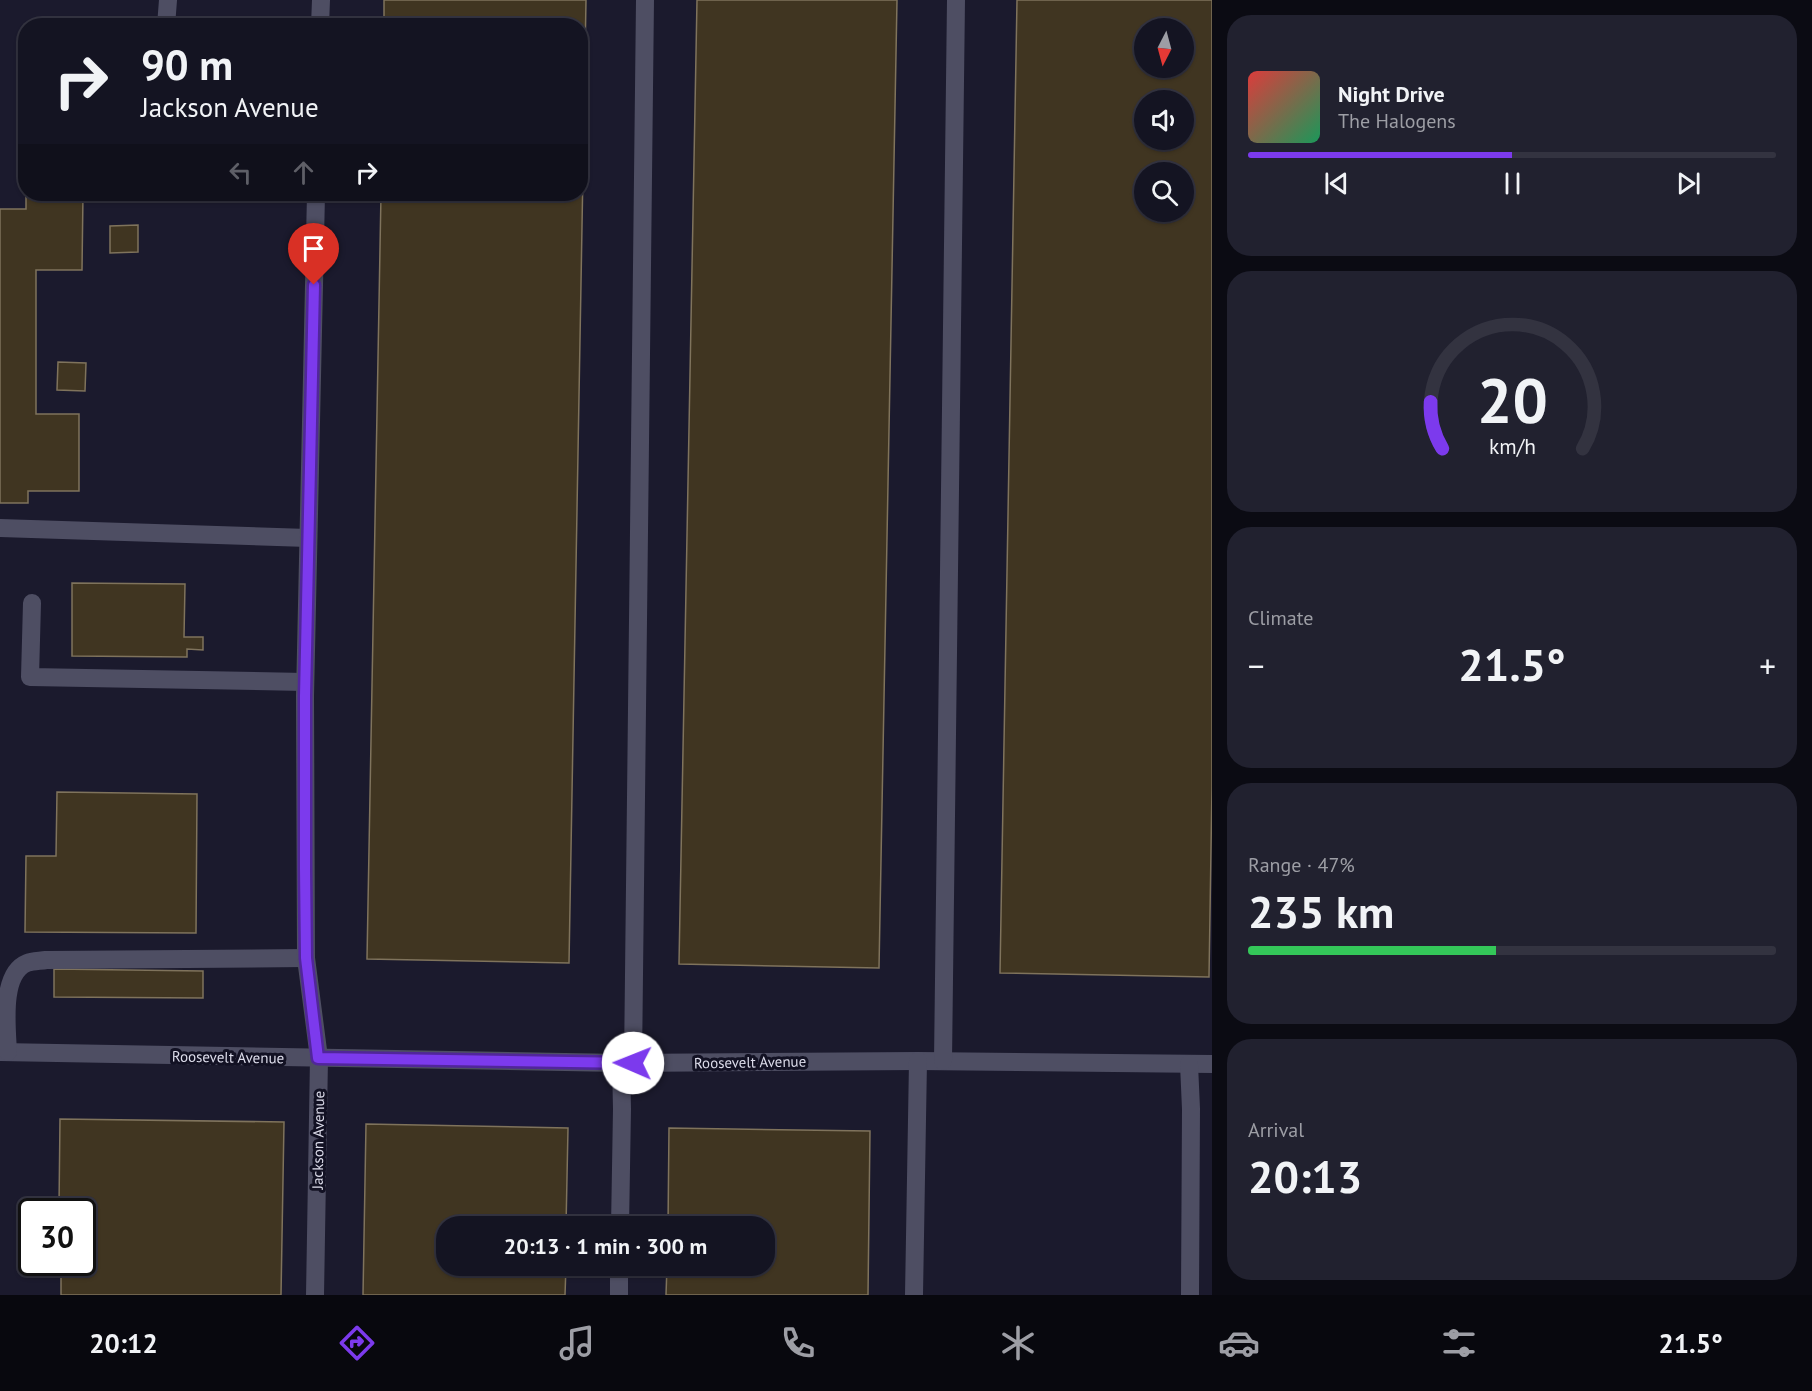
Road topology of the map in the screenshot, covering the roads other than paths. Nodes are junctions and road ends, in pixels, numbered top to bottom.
1 (168, 0) edge
2 (321, 0) edge
3 (645, 0) edge
4 (956, 0) edge
5 (167, 18) edge
6 (320, 18) edge
7 (316, 201) edge
8 (0, 528) edge
9 (308, 538) junction
10 (32, 603) dead end
11 (305, 682) junction
12 (306, 958) junction
13 (4, 1052) edge
14 (318, 1058) junction
15 (918, 1060) junction
16 (943, 1061) junction
17 (627, 1063) junction
18 (1189, 1064) junction
19 (1212, 1064) edge
20 (620, 1216) edge
21 (619, 1276) edge
22 (315, 1295) edge
23 (619, 1295) edge
24 (914, 1295) edge
25 (1190, 1295) edge

1 - 5 street
2 - 6 street
3 - 17 street
4 - 16 street
7 - 9 street, Jackson Avenue
8 - 9 street
9 - 11 street, Jackson Avenue
10 - 11 street
11 - 12 street, Jackson Avenue
12 - 13 street
12 - 14 street, Jackson Avenue
13 - 14 street, Roosevelt Avenue
14 - 17 street, Roosevelt Avenue
14 - 22 street, Jackson Avenue
15 - 16 street, Roosevelt Avenue
15 - 17 street, Roosevelt Avenue
15 - 24 street
16 - 18 street, Roosevelt Avenue
17 - 20 street
18 - 19 street, Roosevelt Avenue
18 - 25 street
21 - 23 street

